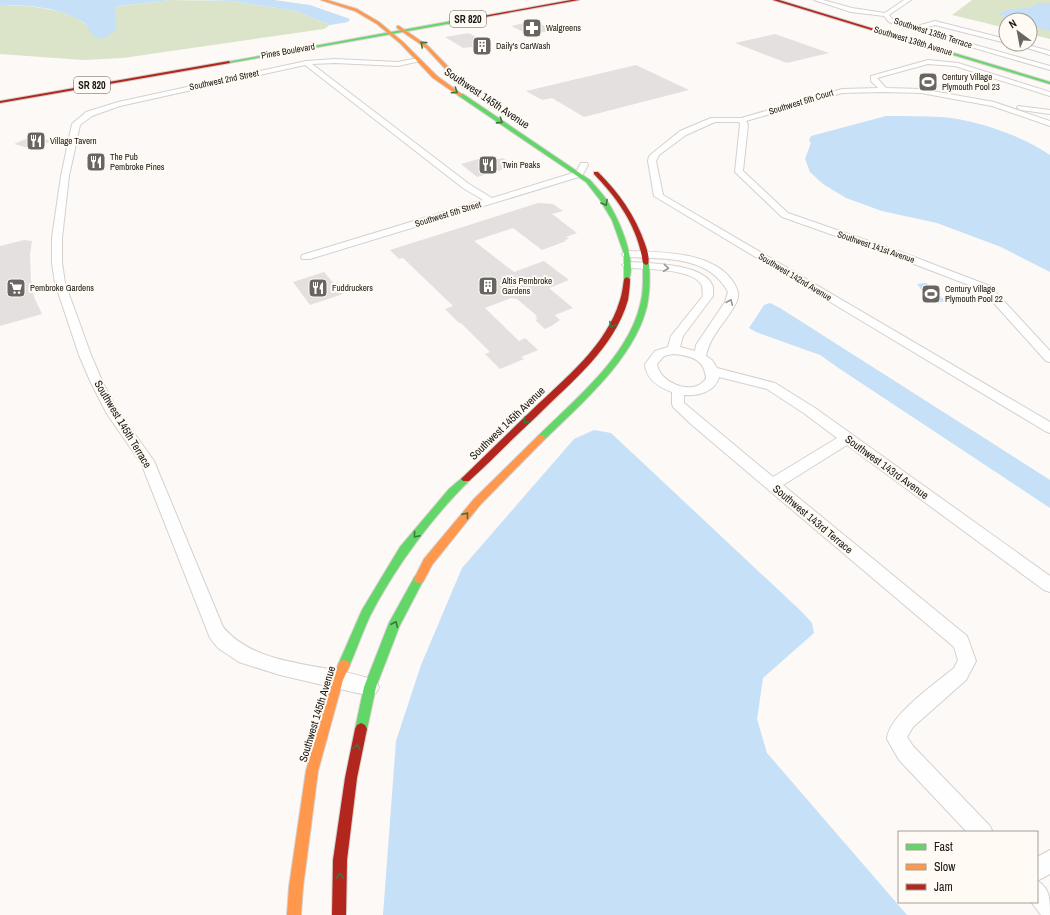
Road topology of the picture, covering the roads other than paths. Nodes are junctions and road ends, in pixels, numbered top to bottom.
1 (322, 0) edge
2 (341, 0) edge
3 (577, 0) edge
4 (775, 0) edge
5 (792, 0) edge
6 (817, 0) edge
7 (908, 0) edge
8 (547, 1) edge
9 (886, 15) junction
10 (913, 28) junction
11 (390, 29) junction
12 (404, 31) junction
13 (998, 39) edge
14 (1038, 49) edge
15 (1050, 52) edge
16 (438, 60) junction
17 (306, 63) junction
18 (370, 64) junction
19 (423, 65) junction
20 (1050, 68) edge
21 (1050, 77) edge
22 (1050, 83) edge
23 (884, 90) junction
24 (0, 94) edge
25 (1050, 94) edge
26 (0, 102) edge
27 (994, 104) junction
28 (1050, 112) edge
29 (81, 119) joint
30 (741, 120) junction
31 (517, 122) dead end
32 (1050, 124) edge
33 (575, 159) dead end
34 (584, 165) junction
35 (579, 174) junction
36 (491, 201) junction
37 (645, 254) junction
38 (306, 257) dead end
39 (627, 260) junction
40 (646, 266) junction
41 (673, 350) junction
42 (700, 357) junction
43 (1050, 358) edge
44 (712, 371) junction
45 (678, 389) junction
46 (1050, 428) edge
47 (847, 438) junction
48 (772, 485) junction
49 (1050, 585) edge
50 (337, 680) junction
51 (370, 687) junction
52 (981, 831) edge
53 (1050, 861) edge
54 (1038, 869) edge
55 (1038, 893) edge
56 (1050, 908) edge
57 (294, 915) edge
58 (339, 915) edge

1 - 11 main road
2 - 11 main road
3 - 8 main road, Pines Boulevard / SR 820
4 - 22 main road, Southwest 136th Avenue
5 - 21 main road, Southwest 136th Avenue
6 - 9 street, Southwest 135th Terrace
7 - 9 street
8 - 11 main road, Pines Boulevard / SR 820
8 - 12 main road, Pines Boulevard / SR 820
9 - 10 street, Southwest 135th Terrace
10 - 13 street
10 - 20 street, Southwest 135th Terrace
11 - 12 main road, Pines Boulevard / SR 820
11 - 19 main road, Southwest 145th Avenue
11 - 24 main road, Pines Boulevard / SR 820
11 - 26 main road, Pines Boulevard / SR 820
16 -> 12 main road, Southwest 145th Avenue
14 - 15 street
16 - 19 main road
16 - 31 main road, Southwest 145th Avenue
17 - 18 street, Southwest 2nd Street
17 - 29 street, Southwest 2nd Street
17 - 36 street
18 - 19 street, Southwest 2nd Street
18 - 19 street, Southwest 2nd Street
19 -> 35 main road, Southwest 145th Avenue
23 - 25 street
23 - 27 street, Southwest 5th Court
23 - 30 street, Southwest 5th Court
27 - 28 street
27 - 32 street
29 - 50 street, Southwest 145th Terrace
30 - 43 street, Southwest 141st Avenue
30 - 46 street, Southwest 142nd Avenue
33 - 34 main road
34 - 35 street
34 - 37 main road
35 - 36 street, Southwest 5th Street
35 -> 39 main road, Southwest 145th Avenue
36 - 38 street, Southwest 5th Street
37 - 39 street
37 - 40 main road
42 -> 37 street
39 - 40 street
39 -> 50 main road, Southwest 145th Avenue
40 -> 41 street
51 -> 40 main road
41 - 42 street
41 - 45 street
42 - 44 street
44 - 45 street
44 - 47 street, Southwest 143rd Avenue
45 - 48 street, Southwest 143rd Terrace
47 - 48 street
47 - 49 street, Southwest 143rd Avenue
48 - 52 street, Southwest 143rd Terrace
50 - 51 street, Southwest 145th Terrace
50 - 57 main road, Southwest 145th Avenue
58 -> 51 main road
53 - 54 street
55 - 56 street

